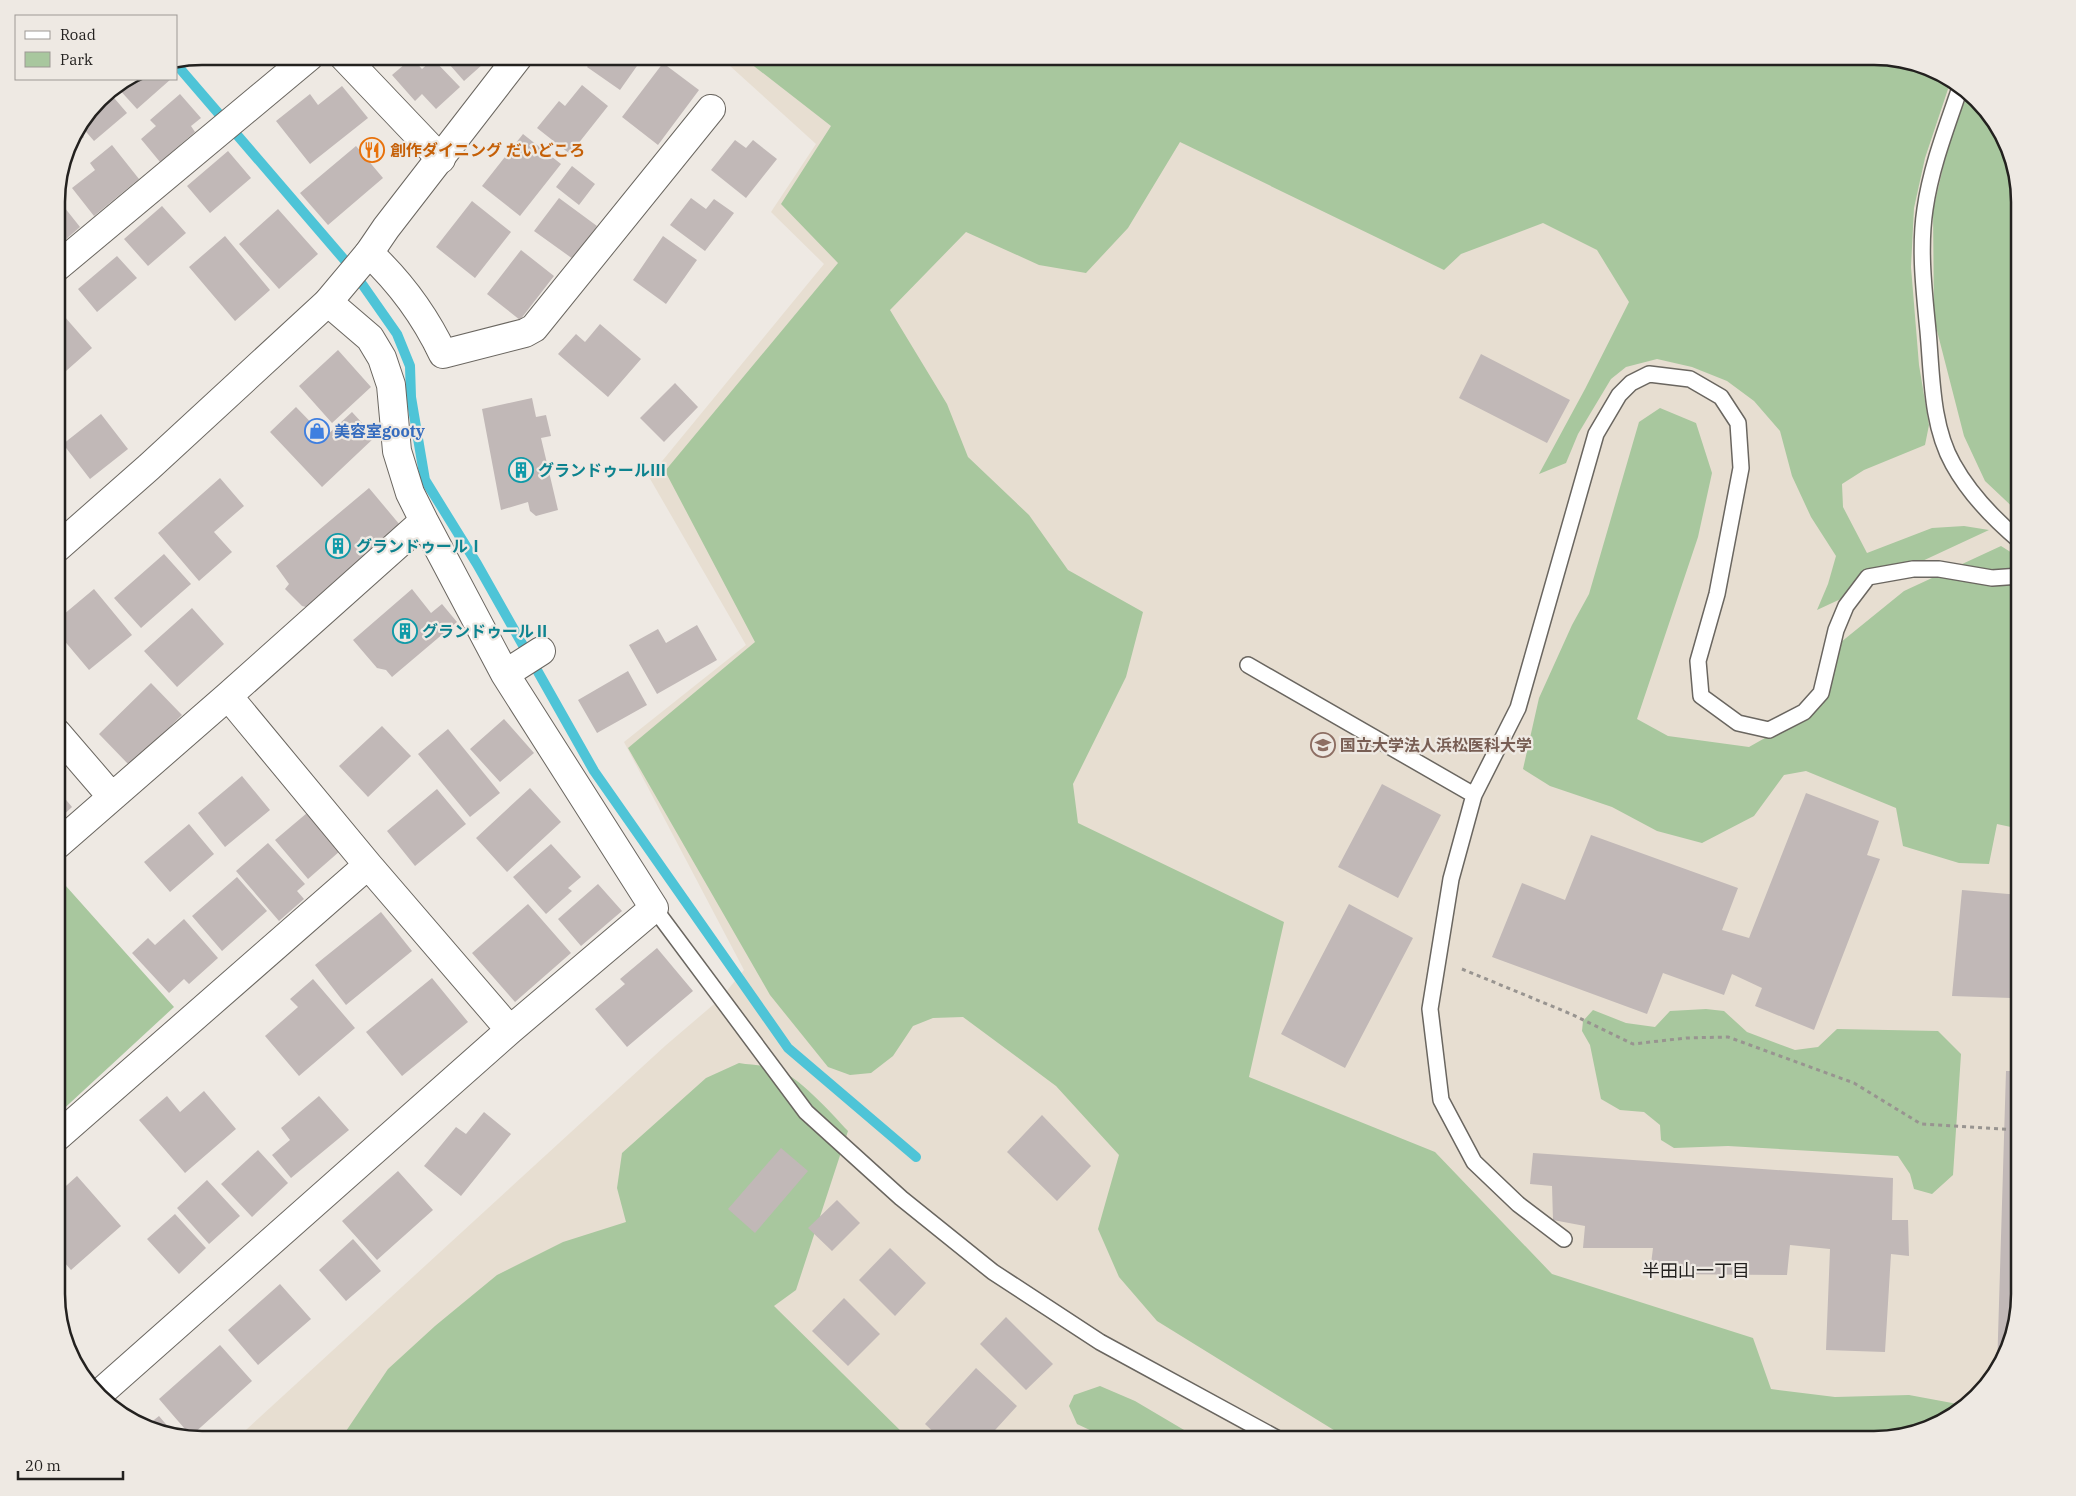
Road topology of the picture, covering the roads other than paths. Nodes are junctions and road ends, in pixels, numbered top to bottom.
1 (299, 65) edge
2 (352, 65) edge
3 (512, 65) edge
4 (1959, 94) edge
5 (711, 109) dead end
6 (441, 159) junction
7 (65, 259) edge
8 (350, 276) junction
9 (424, 521) junction
10 (2011, 534) edge
11 (65, 540) edge
12 (2011, 577) edge
13 (541, 651) dead end
14 (1248, 665) dead end
15 (505, 674) junction
16 (228, 696) junction
17 (65, 743) edge
18 (1474, 795) junction
19 (112, 796) junction
20 (65, 837) edge
21 (368, 865) junction
22 (654, 908) junction
23 (510, 1030) junction
24 (65, 1129) edge
25 (1564, 1239) dead end
26 (104, 1390) edge
27 (1263, 1431) edge

1 - 7 street
2 - 6 street
3 - 6 street
4 - 10 lane
5 - 8 street
6 - 8 street
8 - 9 street
8 - 11 street
9 - 15 street
9 - 16 street
12 - 18 lane
13 - 15 street
14 - 18 lane
15 - 22 street
16 - 19 street
16 - 21 street
17 - 19 street
18 - 25 lane
19 - 20 street
21 - 23 street
21 - 24 street
22 - 23 street
22 - 27 lane
23 - 26 street

